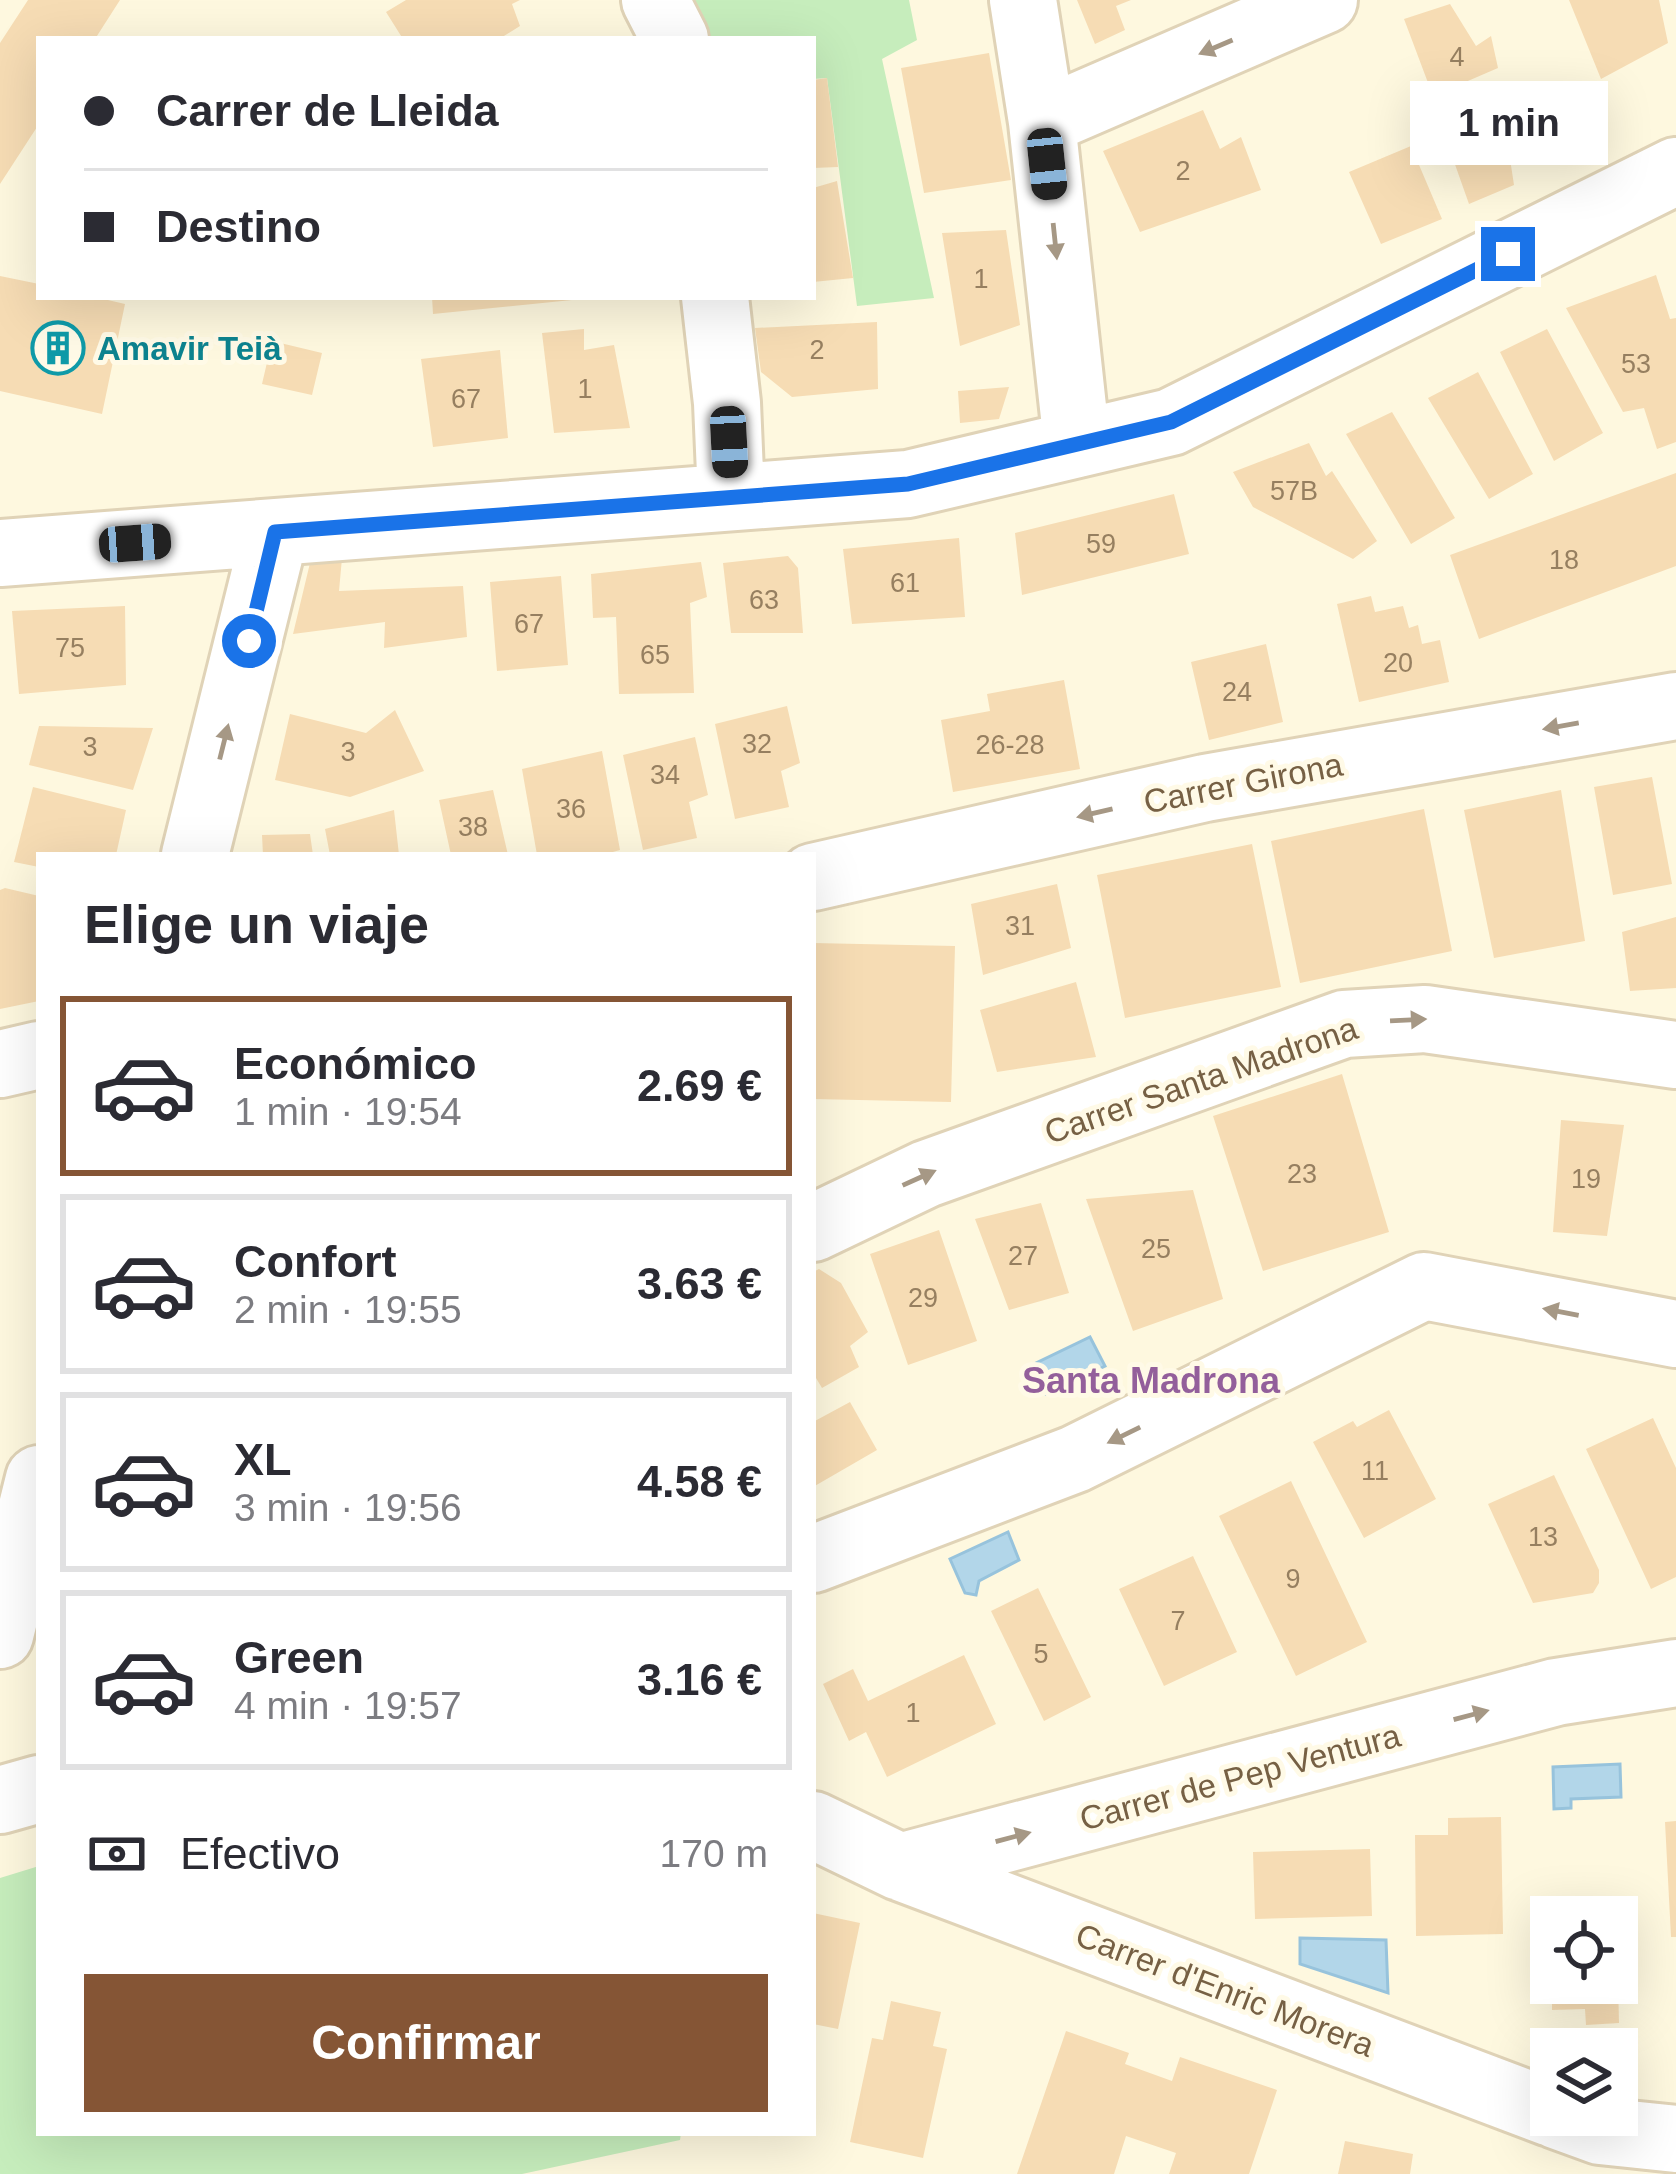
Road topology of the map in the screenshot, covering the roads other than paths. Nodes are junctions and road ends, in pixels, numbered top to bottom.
1 (656, 0) edge
2 (1023, 0) edge
3 (1324, 0) edge
4 (674, 36) edge
5 (1042, 122) junction
6 (1676, 171) edge
7 (715, 300) edge
8 (1077, 444) junction
9 (731, 497) junction
10 (275, 532) junction
11 (0, 553) edge
12 (1676, 706) edge
13 (196, 852) edge
14 (816, 876) edge
15 (1676, 1055) edge
16 (36, 1056) edge
17 (0, 1064) edge
18 (816, 1227) edge
19 (1676, 1334) edge
20 (36, 1503) edge
21 (31, 1543) edge
22 (816, 1558) edge
23 (0, 1635) edge
24 (1676, 1673) edge
25 (36, 1790) edge
26 (0, 1800) edge
27 (816, 1826) edge
28 (900, 1868) junction
29 (1530, 2105) edge
30 (1638, 2135) edge
31 (1676, 2139) edge

1 - 4 street
2 - 5 street
3 -> 5 street
5 -> 8 street
6 - 8 street
7 - 9 street
8 - 9 street
9 - 10 street
10 - 11 street
13 -> 10 street
12 -> 14 street, Carrer Girona
18 -> 15 street, Carrer Santa Madrona
16 - 17 street
19 -> 22 street
20 - 21 street
21 - 23 street
28 -> 24 street, Carrer de Pep Ventura
25 - 26 street
27 - 28 street
28 - 29 street, Carrer d'Enric Morera
30 - 31 street, Carrer d'Enric Morera

